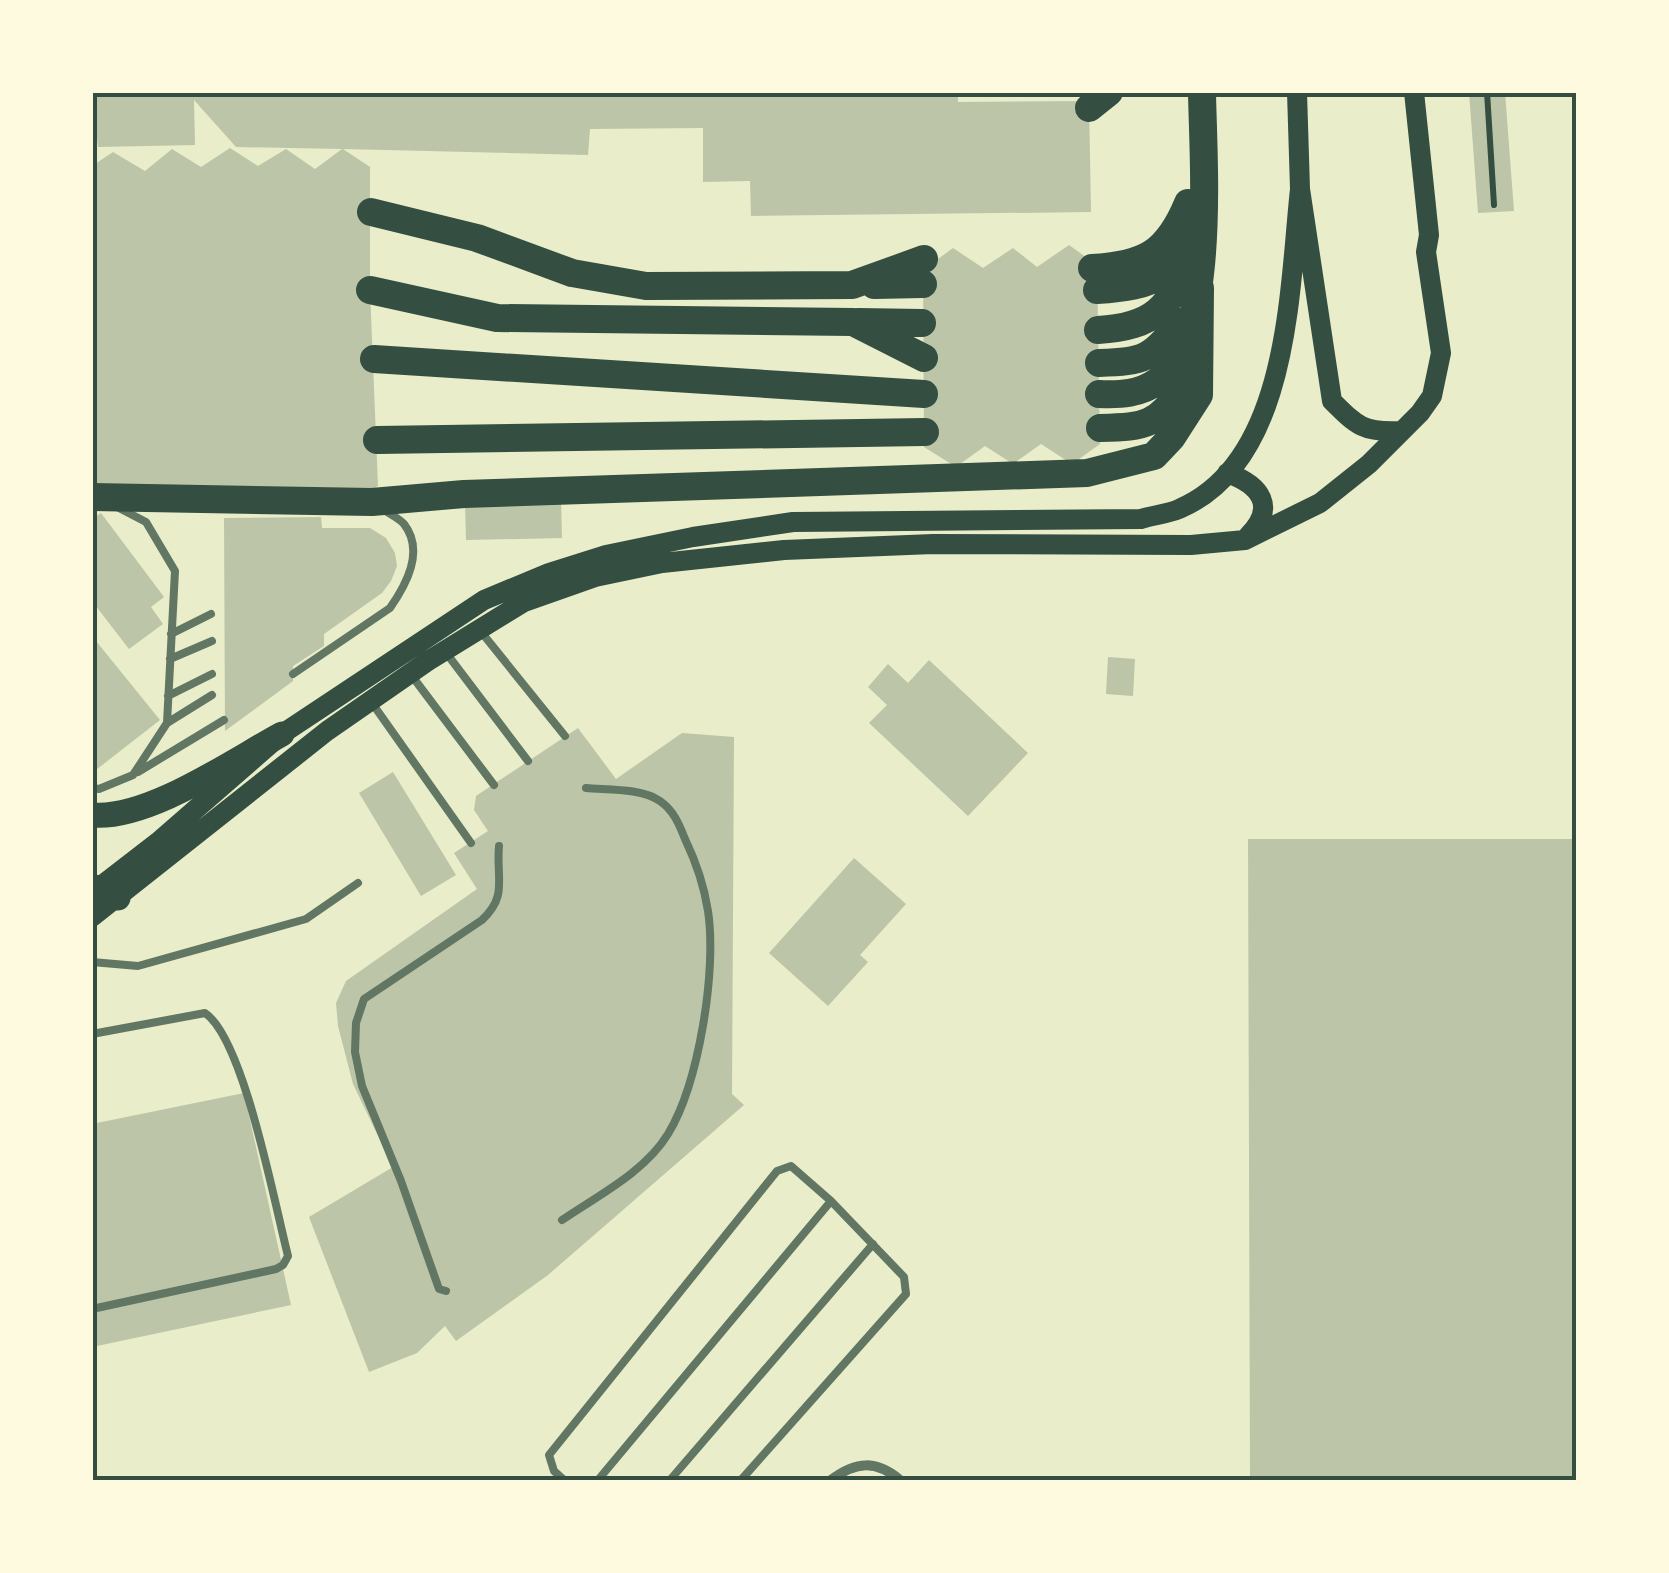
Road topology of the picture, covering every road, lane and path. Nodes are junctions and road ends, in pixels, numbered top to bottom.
1 (1202, 92) edge
2 (1298, 92) edge
3 (1414, 92) edge
4 (1488, 92) edge
5 (1203, 174) junction
6 (1300, 189) junction
7 (1494, 204) dead end
8 (371, 212) dead end
9 (1202, 228) junction
10 (1201, 259) junction
11 (923, 272) dead end
12 (1095, 279) dead end
13 (370, 290) dead end
14 (1199, 291) junction
15 (853, 322) junction
16 (922, 323) dead end
17 (1098, 330) dead end
18 (374, 358) dead end
19 (1201, 359) junction
20 (1099, 363) dead end
21 (856, 387) junction
22 (924, 394) dead end
23 (1099, 394) dead end
24 (1100, 428) dead end
25 (1401, 431) junction
26 (925, 432) dead end
27 (377, 440) dead end
28 (1227, 473) junction
29 (96, 497) edge
30 (372, 502) junction
31 (1245, 540) junction
32 (212, 614) dead end
33 (480, 629) junction
34 (172, 634) junction
35 (212, 641) dead end
36 (444, 651) junction
37 (170, 658) junction
38 (410, 673) junction
39 (212, 674) dead end
40 (293, 674) dead end
41 (212, 695) dead end
42 (168, 696) junction
43 (371, 702) junction
44 (224, 720) dead end
45 (167, 723) junction
46 (282, 734) junction
47 (565, 736) dead end
48 (528, 761) dead end
49 (133, 775) junction
50 (494, 784) dead end
51 (92, 788) edge
52 (586, 788) dead end
53 (92, 815) edge
54 (471, 842) dead end
55 (498, 846) dead end
56 (358, 883) dead end
57 (100, 891) edge
58 (92, 918) edge
59 (92, 962) edge
60 (92, 1034) edge
61 (831, 1201) junction
62 (562, 1220) dead end
63 (873, 1244) junction
64 (446, 1291) dead end
65 (92, 1309) edge
66 (554, 1472) junction
67 (544, 1480) edge
68 (564, 1480) edge
69 (598, 1480) edge
70 (670, 1480) edge
71 (741, 1480) edge
72 (831, 1480) edge
73 (900, 1480) edge

1 - 5 highway
2 - 6 main road
3 - 25 main road
4 - 7 path
5 - 9 highway
5 - 12 highway
6 - 25 main road
6 - 28 main road
8 - 11 highway
9 - 10 highway
9 - 17 highway
10 - 14 highway
10 - 20 highway
13 - 15 highway
14 - 19 highway
14 - 23 highway
15 - 16 highway
15 - 21 highway
18 - 21 highway
19 - 24 highway
19 - 30 highway
21 - 22 highway
25 - 31 main road
26 - 27 highway
28 - 31 main road
28 - 46 main road
29 - 30 highway
29 - 34 lane
30 - 40 lane
31 - 33 main road
32 - 34 lane
33 - 36 main road
33 - 47 lane
34 - 37 lane
35 - 37 lane
36 - 38 main road
36 - 48 lane
37 - 42 lane
38 - 43 main road
38 - 50 lane
39 - 42 lane
41 - 45 lane
42 - 45 lane
43 - 54 lane
43 - 57 main road
44 - 49 lane
45 - 49 lane
46 - 53 main road
46 - 57 main road
49 - 51 lane
52 - 62 lane
55 - 64 lane
56 - 59 lane
57 - 58 main road
60 - 65 lane
61 - 63 lane
61 - 66 lane
61 - 69 lane
63 - 70 lane
63 - 71 lane
66 - 67 lane
66 - 68 lane
72 - 73 street

